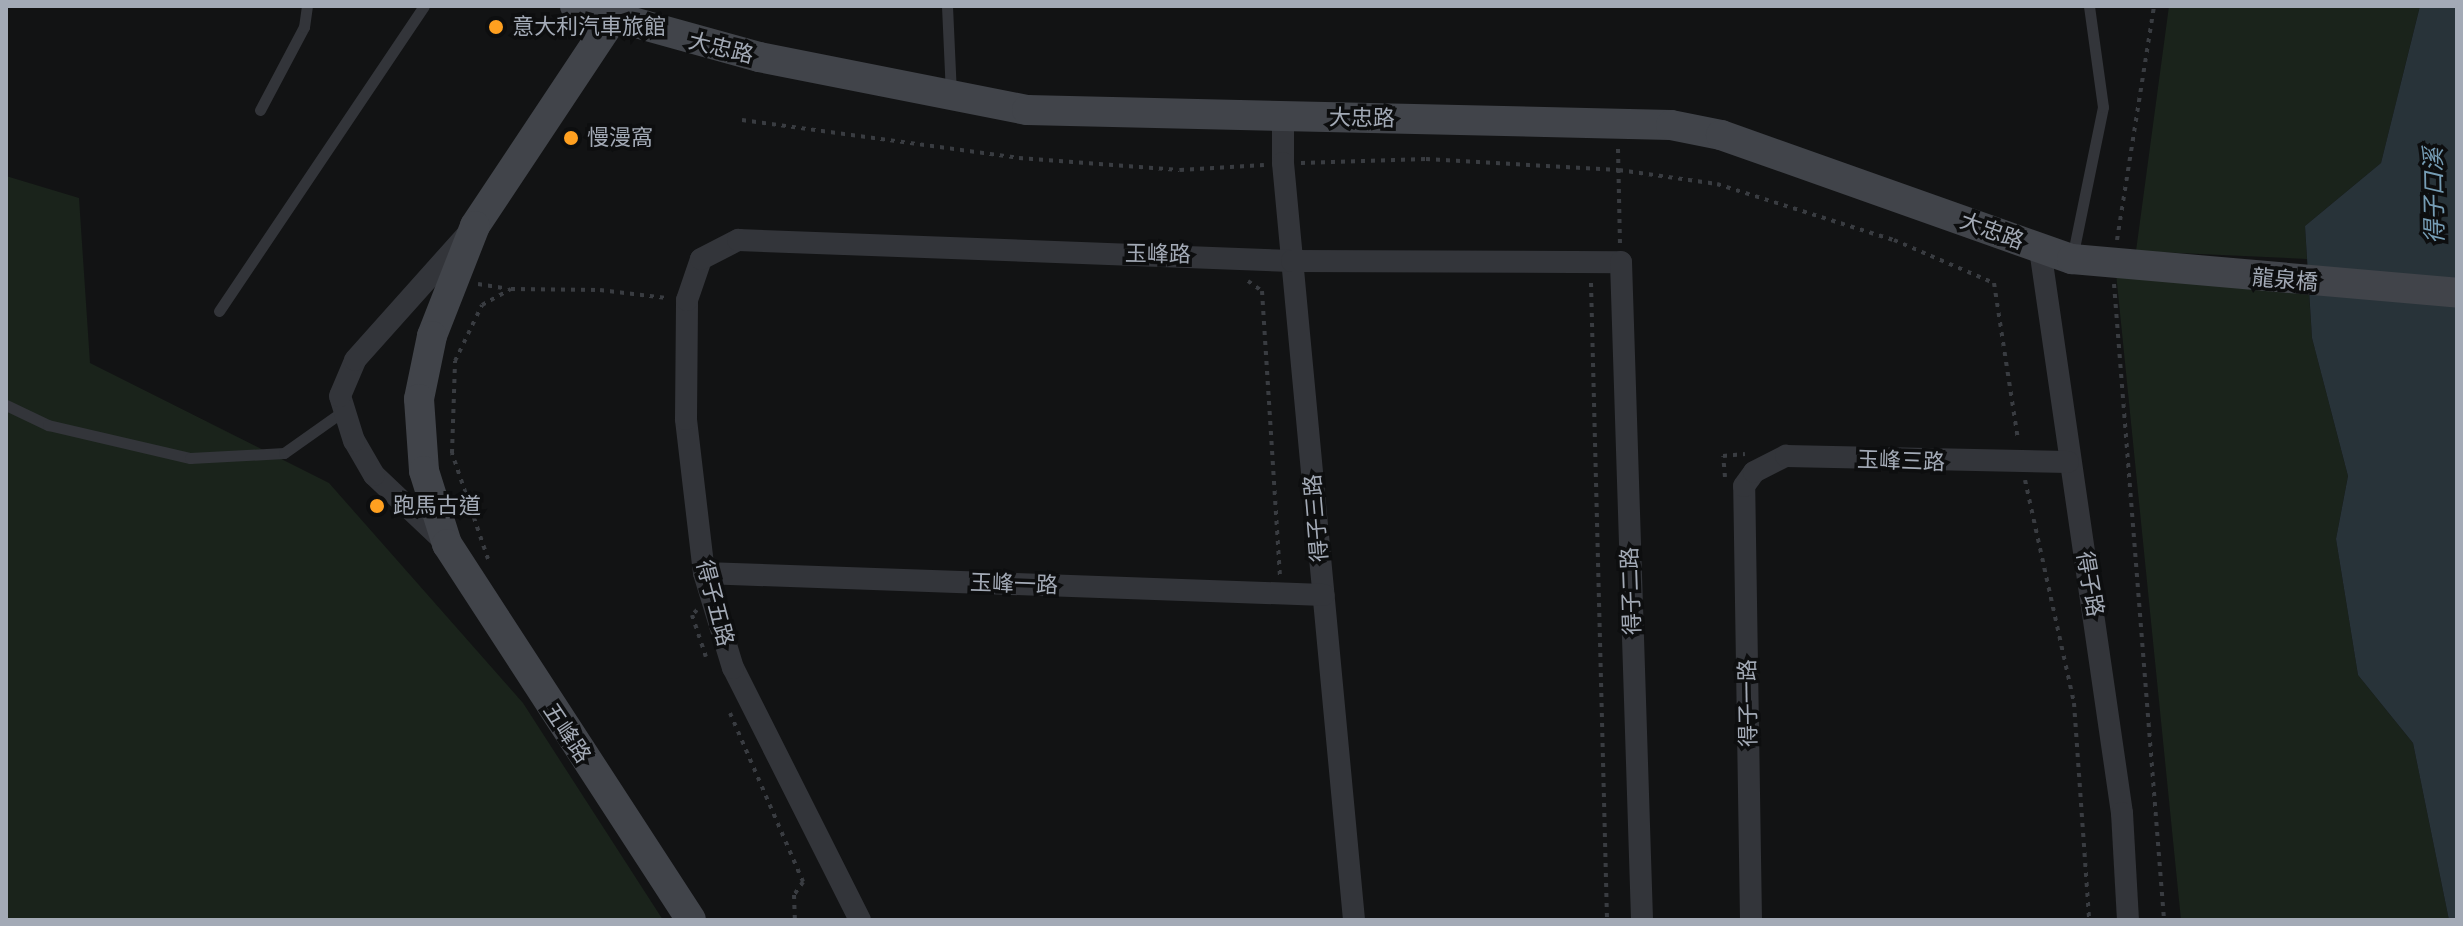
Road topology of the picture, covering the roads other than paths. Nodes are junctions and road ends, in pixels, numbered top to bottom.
1 (307, 6) edge
2 (424, 6) edge
3 (575, 6) edge
4 (947, 6) edge
5 (2089, 6) edge
6 (618, 13) edge
7 (952, 97) junction
8 (260, 110) dead end
9 (1283, 117) junction
10 (475, 226) junction
11 (2040, 249) junction
12 (701, 259) joint
13 (2072, 259) junction
14 (1292, 261) junction
15 (1611, 262) joint
16 (2113, 266) joint
17 (2457, 293) edge
18 (219, 311) dead end
19 (6, 405) edge
20 (342, 412) junction
21 (2068, 462) junction
22 (1744, 486) joint
23 (447, 544) junction
24 (704, 573) junction
25 (1324, 595) junction
26 (691, 920) edge
27 (860, 920) edge
28 (1354, 920) edge
29 (1642, 920) edge
30 (1751, 920) edge
31 (2128, 920) edge

1 - 8 lane
2 - 18 lane
3 - 6 street, 大忠路
4 - 7 lane
5 - 13 lane
6 - 7 street, 大忠路
6 - 10 street, 五峰路
7 - 9 street, 大忠路
9 - 11 street, 大忠路
9 - 14 street, 得子三路
10 - 20 street, 五峰路
10 - 23 street, 五峰路
11 - 13 street, 大忠路
11 - 21 street, 得子路
12 - 14 street, 玉峰路
12 - 24 street, 得子五路
13 - 16 street, 大忠路
14 - 15 street, 玉峰路
14 - 25 street, 得子三路
15 - 29 street, 得子二路
16 - 17 street, 龍泉橋
19 - 20 lane
20 - 23 street, 五峰路
21 - 22 street, 玉峰三路
21 - 31 street, 得子路
22 - 30 street, 得子一路
23 - 26 street, 五峰路
24 - 25 street, 玉峰一路
24 - 27 street, 得子五路
25 - 28 street, 得子三路

